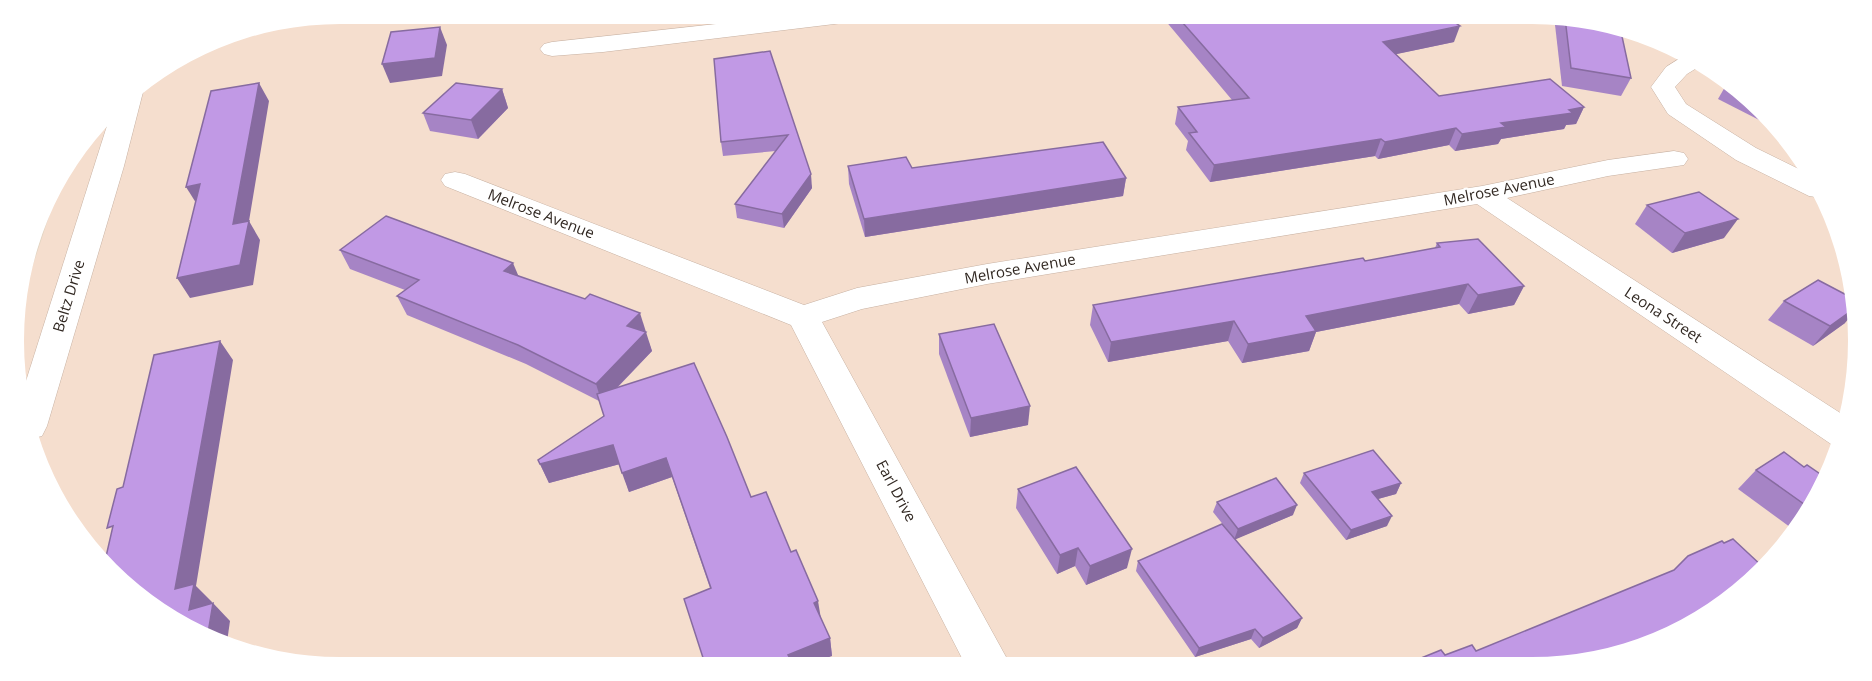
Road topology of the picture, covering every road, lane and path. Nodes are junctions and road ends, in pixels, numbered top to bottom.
1 (777, 24) edge
2 (552, 49) dead end
3 (1685, 64) edge
4 (125, 109) edge
5 (1674, 159) dead end
6 (455, 180) dead end
7 (1807, 184) edge
8 (1482, 195) junction
9 (803, 317) junction
10 (33, 414) edge
11 (1835, 428) edge
12 (984, 657) edge

1 - 2 street
3 - 7 street
4 - 10 street, Beltz Drive
5 - 8 street, Melrose Avenue
6 - 9 street, Melrose Avenue
8 - 9 street, Melrose Avenue
8 - 11 street, Leona Street
9 - 12 street, Earl Drive

